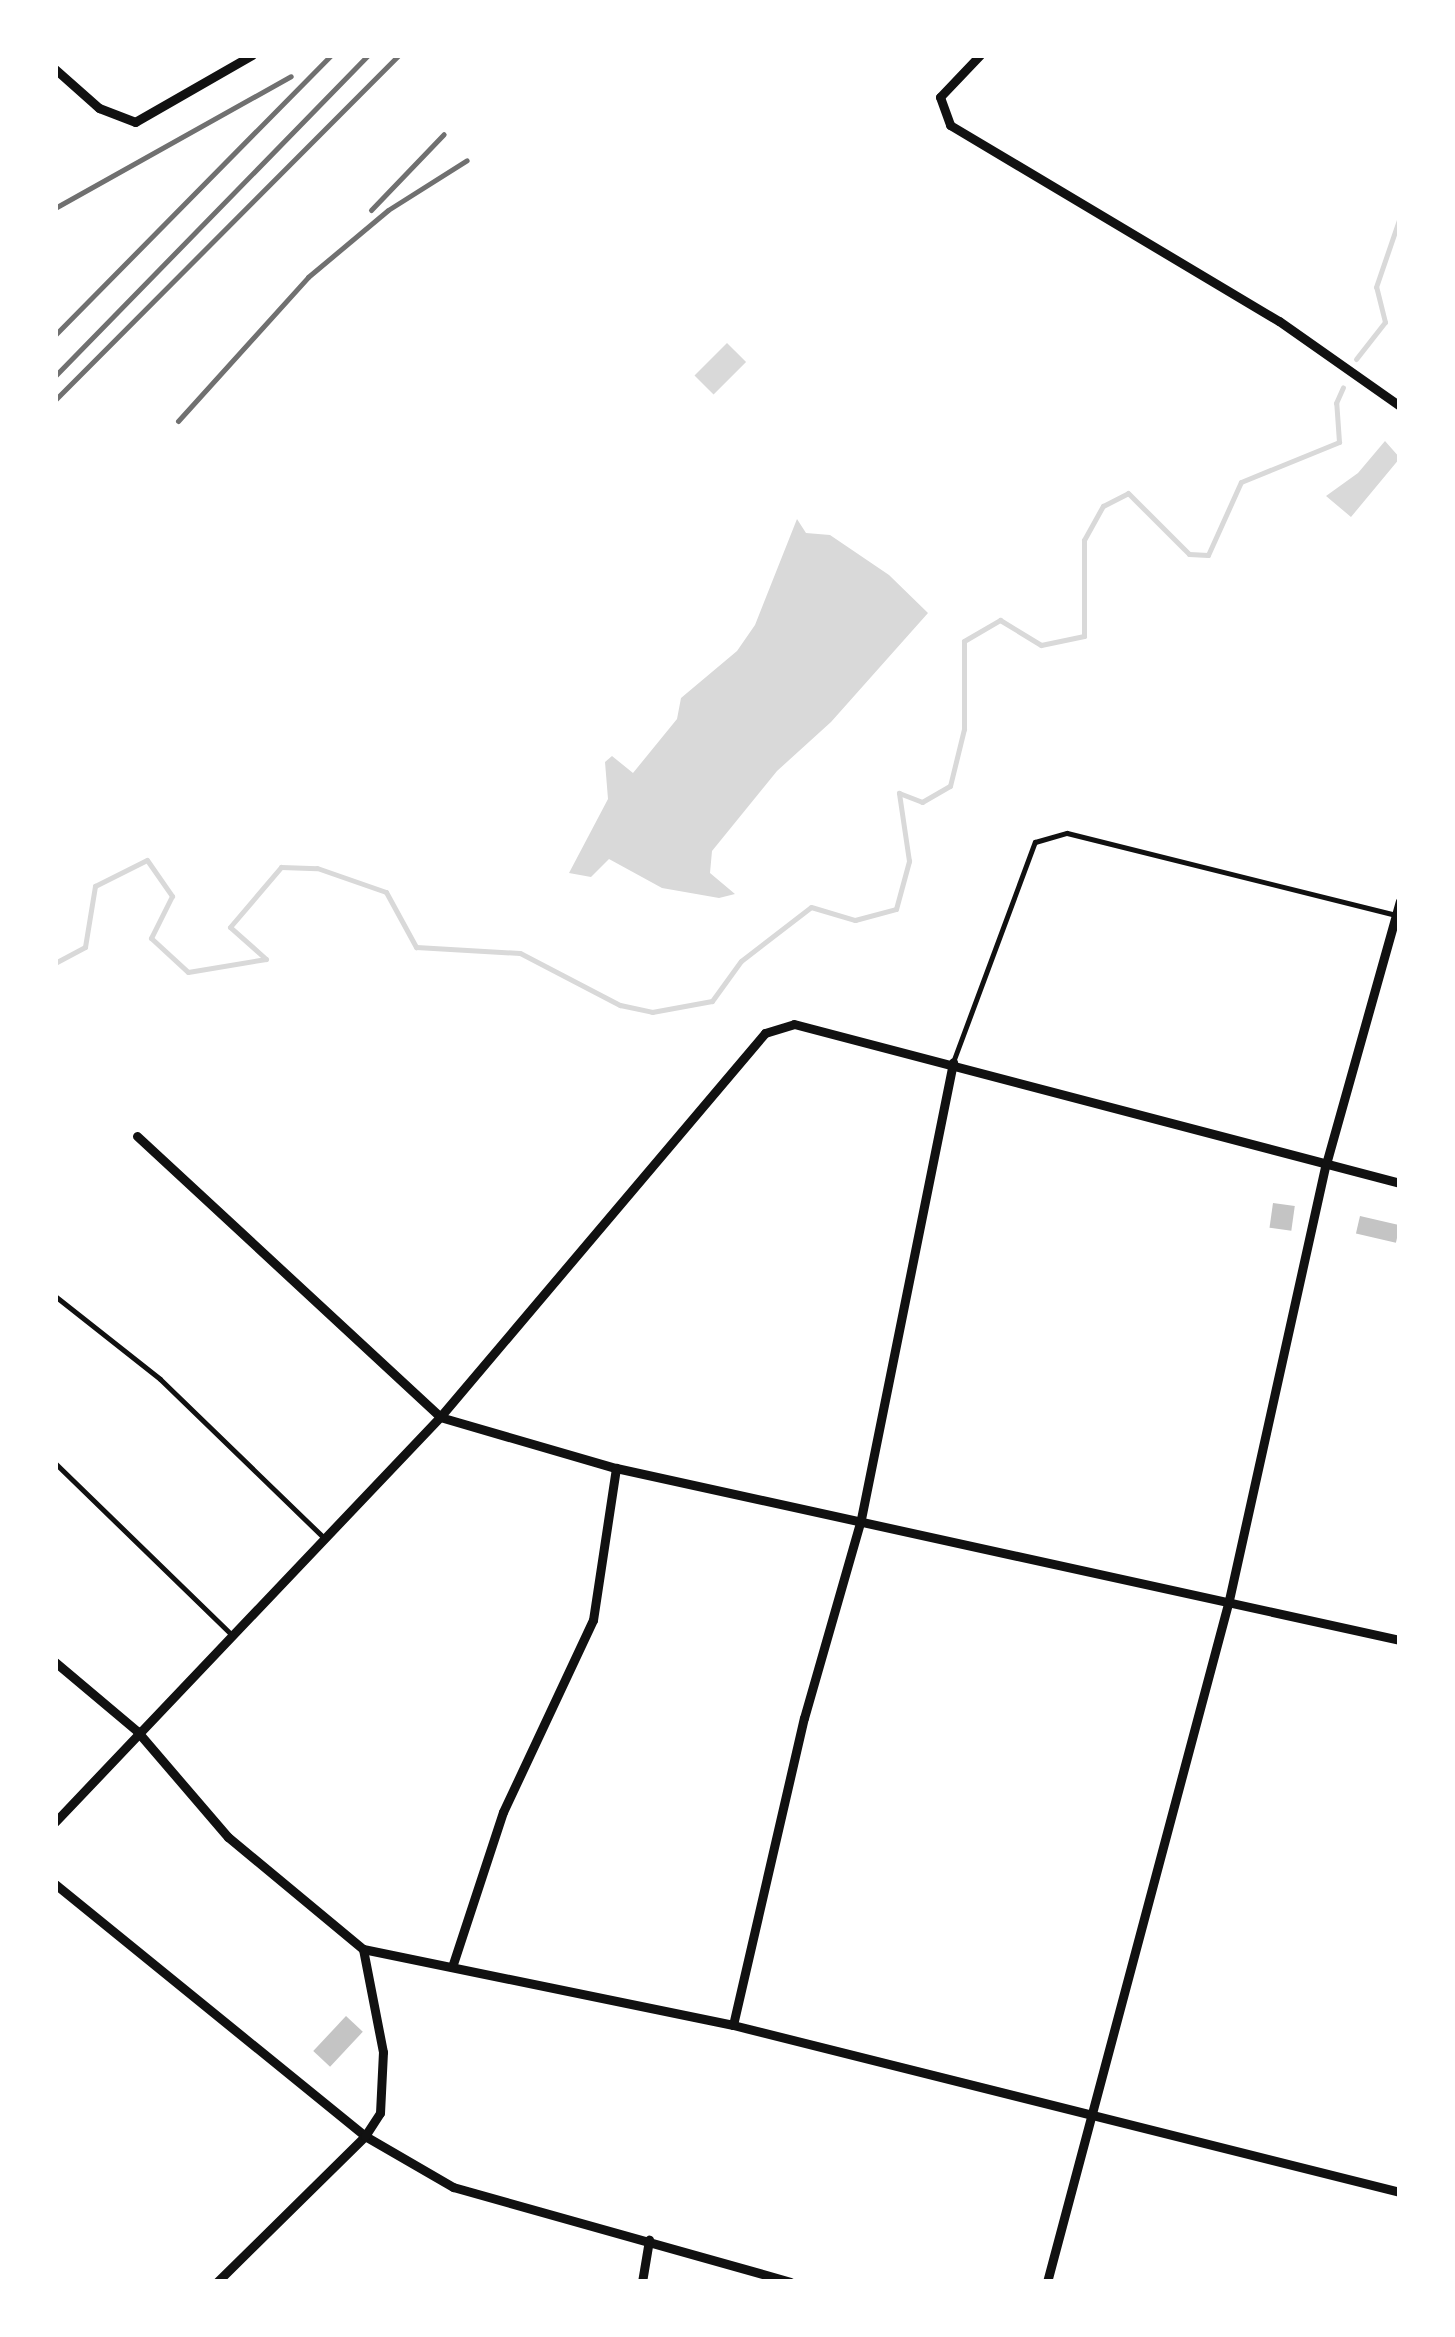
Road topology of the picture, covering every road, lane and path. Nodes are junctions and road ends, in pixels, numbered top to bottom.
1 (252, 55) edge
2 (980, 55) edge
3 (55, 68) edge
4 (1400, 406) edge
5 (1400, 901) edge
6 (1396, 916) junction
7 (952, 1062) junction
8 (137, 1136) dead end
9 (1326, 1164) junction
10 (1400, 1183) edge
11 (55, 1296) edge
12 (440, 1417) junction
13 (55, 1463) edge
14 (616, 1468) junction
15 (860, 1519) junction
16 (324, 1538) junction
17 (1229, 1600) junction
18 (233, 1636) junction
19 (1400, 1640) edge
20 (55, 1662) edge
21 (137, 1732) junction
22 (55, 1822) edge
23 (55, 1884) edge
24 (364, 1949) junction
25 (452, 1967) junction
26 (732, 2025) junction
27 (1093, 2116) junction
28 (365, 2136) junction
29 (1400, 2192) edge
30 (649, 2240) junction
31 (216, 2282) edge
32 (642, 2282) edge
33 (790, 2282) edge
34 (1047, 2282) edge

1 - 3 street
2 - 4 street
5 - 6 street
6 - 7 lane
6 - 9 street
7 - 9 street
7 - 12 street
7 - 15 street
8 - 12 street
9 - 10 street
9 - 17 street
11 - 16 lane
12 - 14 street
12 - 16 street
13 - 18 lane
14 - 15 street
14 - 25 street
15 - 17 street
15 - 26 street
16 - 18 street
17 - 19 street
17 - 27 street
18 - 21 street
20 - 21 street
21 - 22 street
21 - 24 street
23 - 28 street
24 - 25 street
24 - 28 street
25 - 26 street
26 - 27 street
27 - 29 street
27 - 34 street
28 - 30 street
28 - 31 street
30 - 32 street
30 - 33 street

